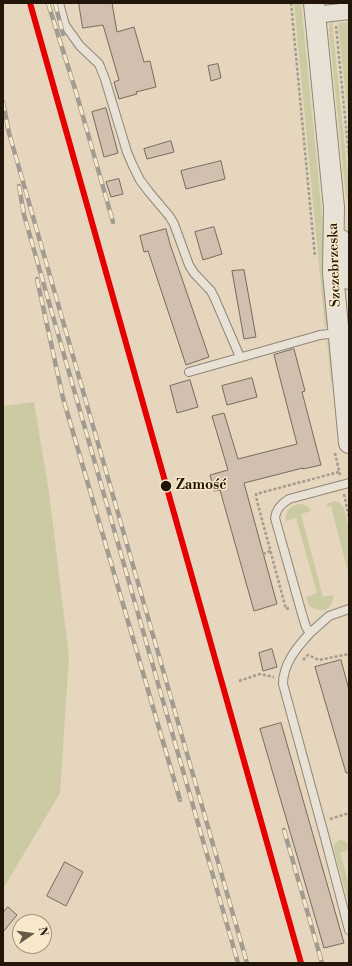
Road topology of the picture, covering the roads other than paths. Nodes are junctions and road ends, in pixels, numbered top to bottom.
1 (60, 3) edge
2 (314, 9) edge
3 (349, 11) edge
4 (334, 207) junction
5 (349, 279) edge
6 (338, 333) junction
7 (240, 357) junction
8 (189, 372) dead end
9 (342, 447) edge
10 (349, 483) edge
11 (349, 609) edge
12 (310, 633) junction
13 (349, 930) edge

1 - 7 lane
2 - 3 street
2 - 4 street, Szczebrzeska
4 - 5 street, Szczebrzeska
4 - 6 street, Szczebrzeska
6 - 7 lane
6 - 9 street, Szczebrzeska
7 - 8 lane
10 - 12 lane
11 - 12 lane
12 - 13 lane

